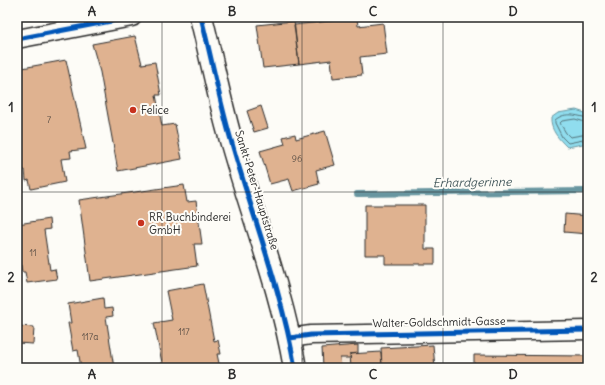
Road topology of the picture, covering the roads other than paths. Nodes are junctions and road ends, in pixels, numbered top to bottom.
1 (132, 17) edge
2 (201, 17) edge
3 (17, 39) edge
4 (588, 330) edge
5 (290, 338) junction
6 (295, 368) edge

1 - 3 street
2 - 5 main road, Sankt-Peter-Hauptstraße
4 - 5 street, Walter-Goldschmidt-Gasse
5 - 6 main road, Sankt-Peter-Hauptstraße

